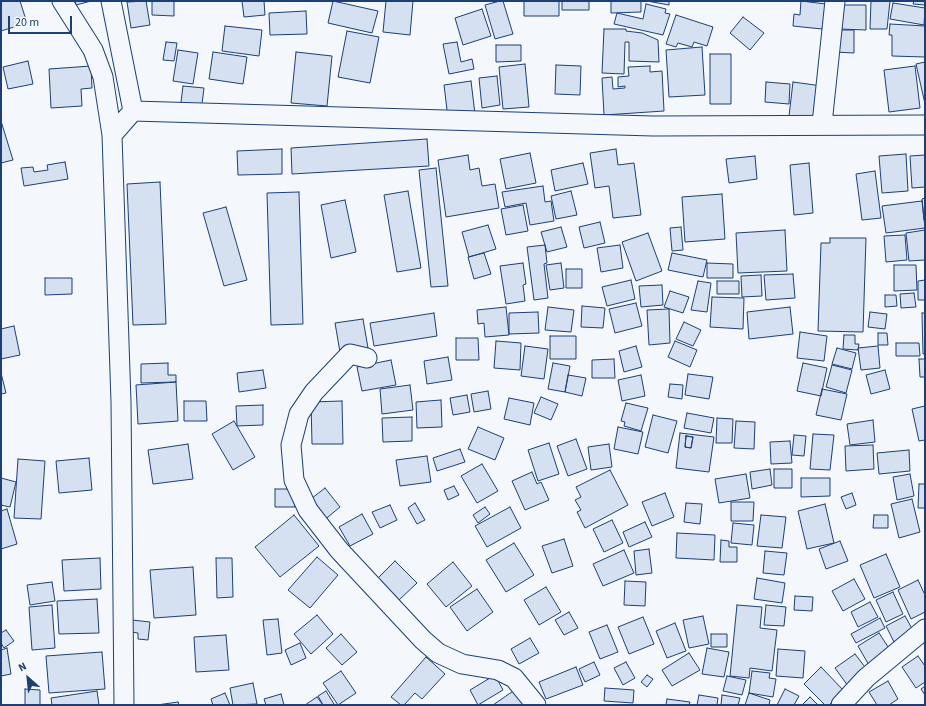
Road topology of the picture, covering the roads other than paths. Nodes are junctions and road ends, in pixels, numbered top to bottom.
1 (62, 1) edge
2 (111, 1) edge
3 (835, 1) edge
4 (133, 112) junction
5 (822, 124) junction
6 (925, 125) edge
7 (112, 135) junction
8 (367, 358) dead end
9 (925, 629) edge
10 (124, 705) edge
11 (536, 705) edge
12 (841, 705) edge

1 - 7 street
2 - 4 street
3 - 5 street
4 - 5 street
4 - 7 street
5 - 6 street
7 - 10 street
8 - 11 street
9 - 12 street

